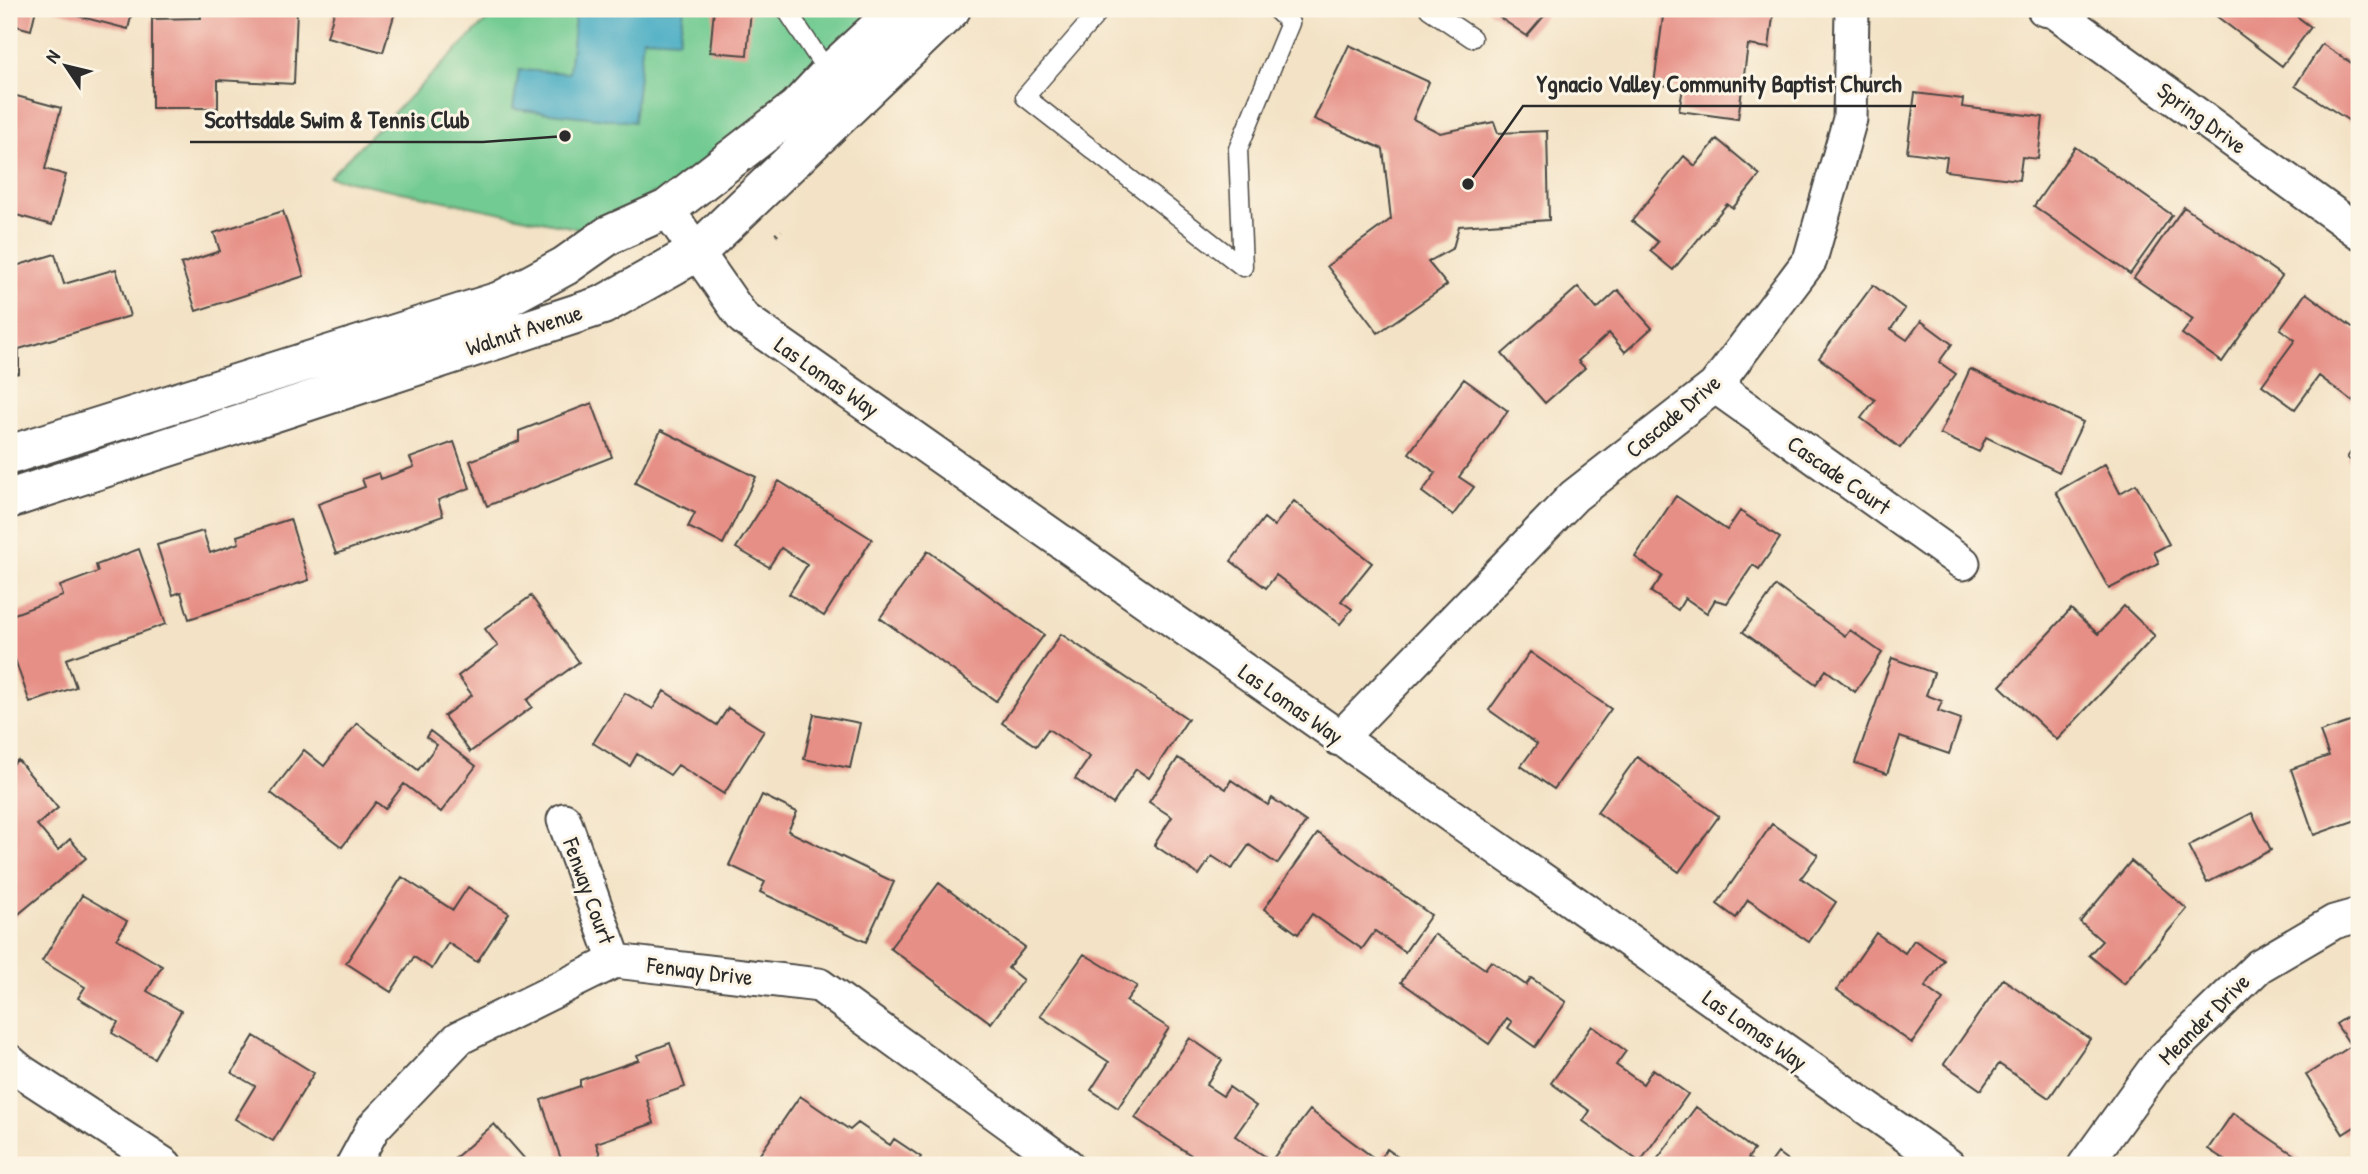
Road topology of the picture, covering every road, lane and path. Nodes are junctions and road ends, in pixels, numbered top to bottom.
1 (786, 9) edge
2 (899, 9) edge
3 (951, 9) edge
4 (1101, 9) edge
5 (1275, 9) edge
6 (1429, 9) edge
7 (1852, 9) edge
8 (2044, 9) edge
9 (1472, 38) dead end
10 (829, 74) junction
11 (667, 209) junction
12 (781, 230) dead end
13 (2359, 232) edge
14 (776, 236) dead end
15 (697, 252) junction
16 (1715, 386) junction
17 (9, 455) edge
18 (9, 499) edge
19 (1964, 563) dead end
20 (1339, 739) junction
21 (564, 820) dead end
22 (2359, 915) edge
23 (615, 961) junction
24 (9, 1061) edge
25 (165, 1165) edge
26 (353, 1165) edge
27 (1067, 1165) edge
28 (1948, 1165) edge
29 (2085, 1165) edge

1 - 10 lane
2 - 10 street, Walnut Avenue
3 - 15 street, Walnut Avenue
4 - 5 lane
6 - 9 lane
7 - 16 street, Cascade Drive
8 - 13 street, Spring Drive
10 - 11 street, Walnut Avenue
11 - 15 street, Las Lomas Way
11 - 17 street, Walnut Avenue
12 - 14 path
15 - 18 street, Walnut Avenue
15 - 20 street, Las Lomas Way
16 - 19 street, Cascade Court
16 - 20 street, Cascade Drive
20 - 28 street, Las Lomas Way
21 - 23 street, Fenway Court
22 - 29 street, Meander Drive
23 - 26 street, Fenway Drive
23 - 27 street, Fenway Drive
24 - 25 street

